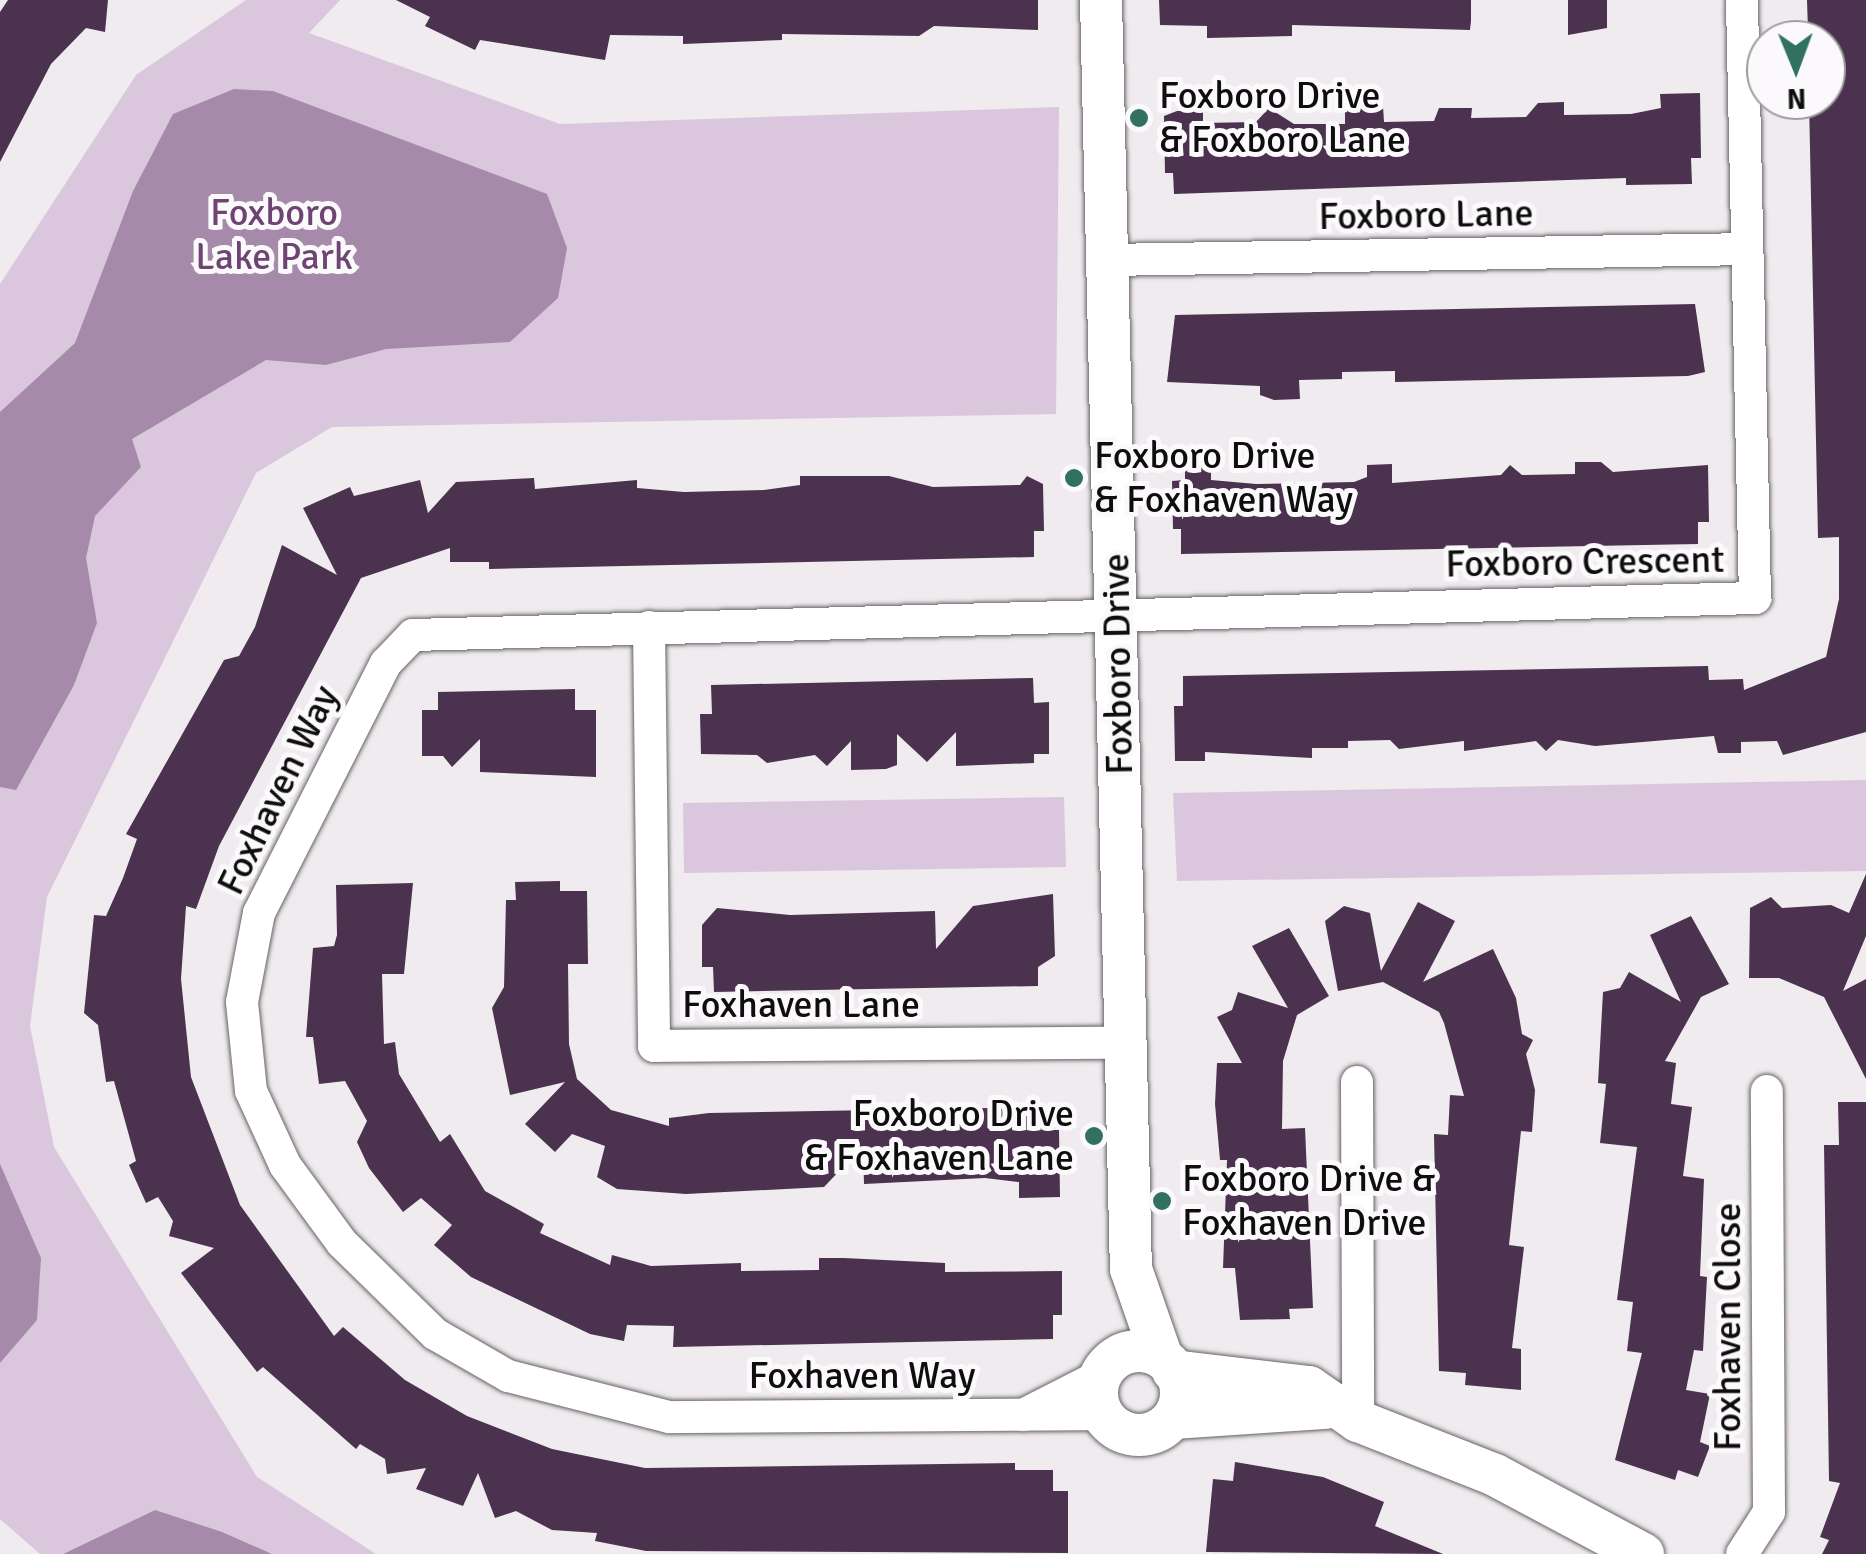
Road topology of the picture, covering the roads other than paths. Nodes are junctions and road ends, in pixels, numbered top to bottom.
1 (1101, 0) edge
2 (1742, 0) edge
3 (1747, 249) junction
4 (1107, 260) junction
5 (1118, 613) junction
6 (649, 627) junction
7 (1126, 1043) junction
8 (1356, 1082) dead end
9 (1767, 1091) dead end
10 (1131, 1269) junction
11 (1167, 1363) junction
12 (1105, 1382) junction
13 (1349, 1415) junction
14 (1175, 1418) junction
15 (1642, 1554) edge
16 (1742, 1554) edge

1 - 4 street, Foxboro Drive
2 - 3 street, Foxboro Crescent
3 - 4 street, Foxboro Lane
3 - 5 street, Foxboro Crescent
4 - 5 street, Foxboro Drive
5 - 6 street, Foxhaven Way
5 - 7 street, Foxboro Drive
6 - 7 street, Foxhaven Lane
6 - 12 street, Foxhaven Way
7 - 10 street, Foxboro Drive
8 - 13 street
9 - 16 street, Foxhaven Close
10 - 11 street, Foxboro Drive
10 - 12 street, Foxboro Drive
11 - 12 street
11 - 13 street
11 - 14 street, Foxboro Drive
12 - 14 street
13 - 14 street
13 - 15 street

